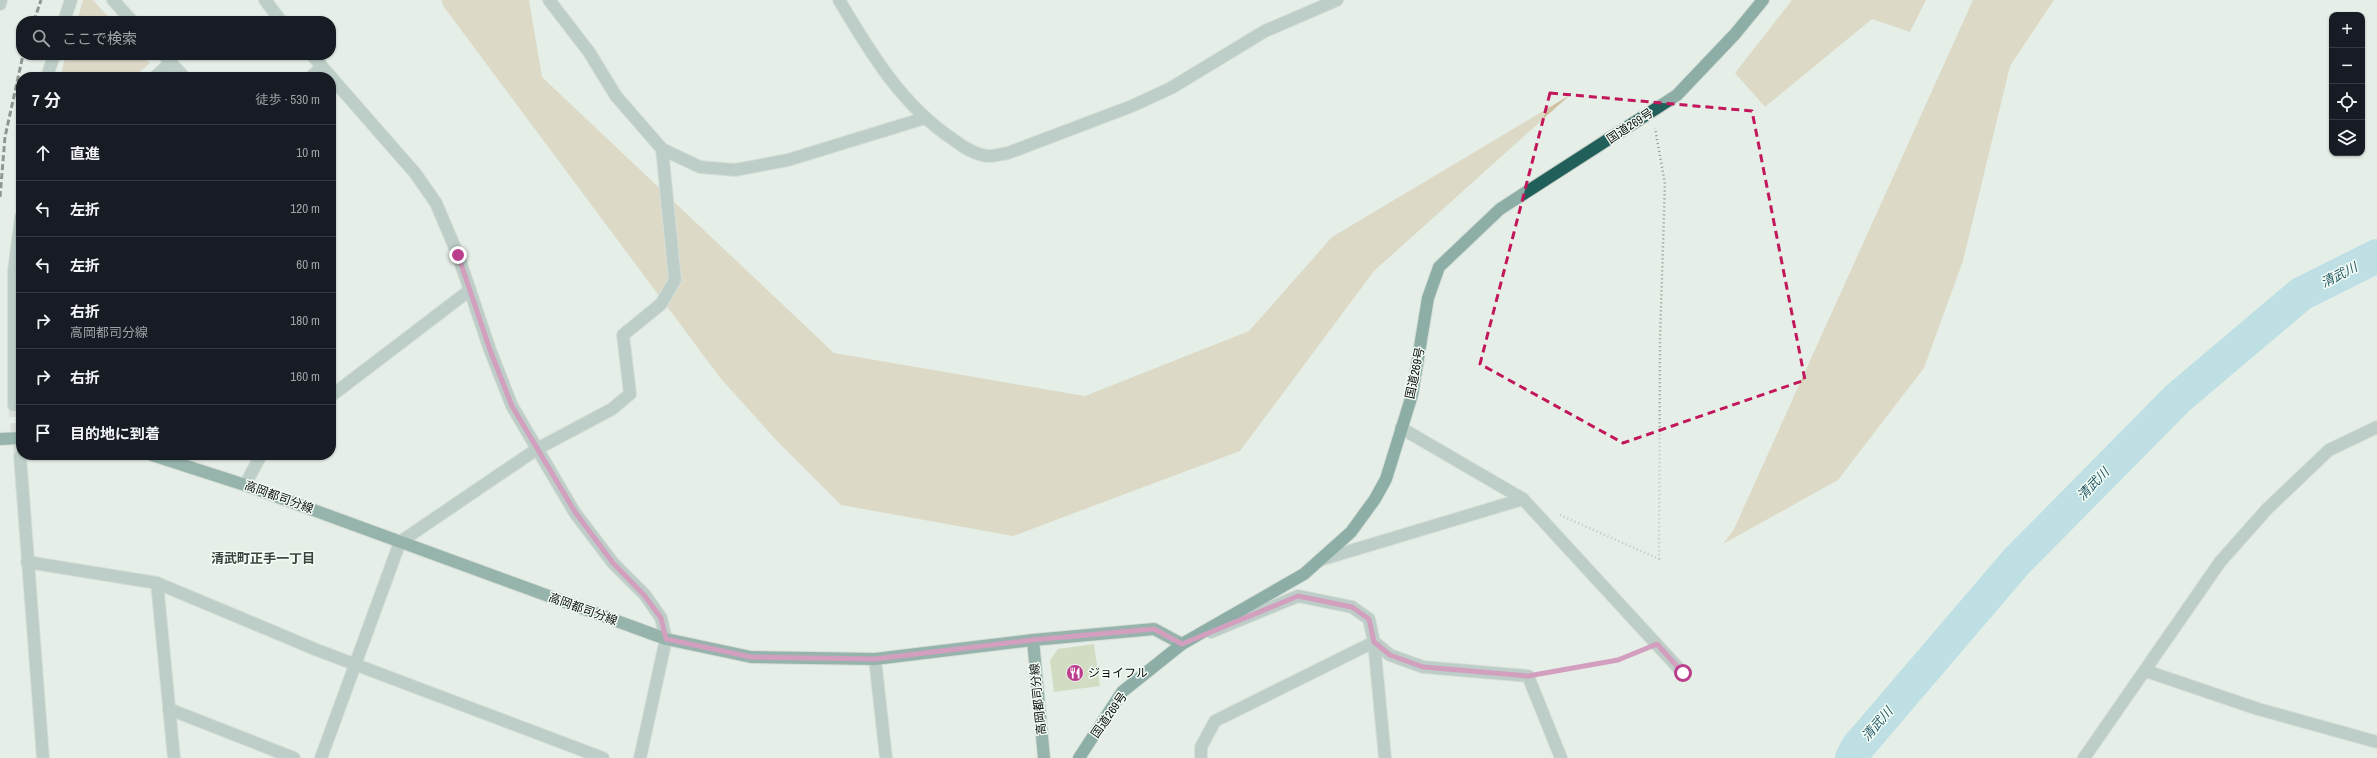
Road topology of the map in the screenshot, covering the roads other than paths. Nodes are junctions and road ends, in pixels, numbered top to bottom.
1 (1, 0) edge
2 (71, 0) edge
3 (113, 0) edge
4 (265, 0) edge
5 (549, 0) edge
6 (839, 0) edge
7 (1337, 0) edge
8 (1764, 0) edge
9 (0, 4) edge
10 (66, 16) edge
11 (127, 16) edge
12 (277, 16) edge
13 (52, 60) edge
14 (166, 60) edge
15 (168, 60) edge
16 (316, 60) edge
17 (322, 67) junction
18 (49, 72) edge
19 (158, 72) edge
20 (179, 72) edge
21 (316, 72) edge
22 (326, 72) edge
23 (336, 83) edge
24 (925, 118) junction
25 (662, 149) junction
26 (16, 256) edge
27 (470, 290) junction
28 (336, 392) edge
29 (14, 405) tunnel mouth
30 (2377, 427) edge
31 (1401, 428) junction
32 (0, 438) edge
33 (16, 438) edge
34 (537, 449) junction
35 (20, 460) edge
36 (168, 460) edge
37 (258, 460) edge
38 (245, 485) junction
39 (1523, 499) junction
40 (400, 542) junction
41 (1320, 560) junction
42 (27, 562) junction
43 (157, 583) junction
44 (666, 639) junction
45 (1032, 640) junction
46 (1374, 642) junction
47 (1182, 644) junction
48 (875, 659) junction
49 (356, 665) junction
50 (2146, 671) junction
51 (1683, 673) dead end
52 (169, 709) junction
53 (2377, 742) edge
54 (43, 758) edge
55 (174, 758) edge
56 (294, 758) edge
57 (321, 758) edge
58 (603, 758) edge
59 (640, 758) edge
60 (886, 758) edge
61 (1044, 758) edge
62 (1079, 758) edge
63 (1201, 758) edge
64 (1385, 758) edge
65 (1560, 758) edge
66 (2084, 758) edge

1 - 9 street
2 - 10 street
3 - 11 street
4 - 12 street
5 - 25 street
6 - 24 street
7 - 24 street
8 - 31 highway, 国道269号
13 - 18 street
14 - 19 street
15 - 20 street
16 - 17 street
17 - 21 street
17 - 22 street
23 - 27 street
24 - 25 street
25 - 34 street
26 - 29 street
27 - 28 street
27 - 34 street
30 - 50 street
31 - 39 street
31 - 41 highway, 国道269号
32 - 33 main road
34 - 40 street
34 - 44 street
35 - 42 street
36 - 38 main road, 高岡都司分線
37 - 38 street
38 - 40 main road, 高岡都司分線
39 - 41 street
39 - 51 street
40 - 44 main road, 高岡都司分線
40 - 49 street
41 - 47 highway, 国道269号
42 - 43 street
42 - 54 street
43 - 49 street
43 - 52 street
44 - 48 main road, 高岡都司分線
44 - 59 street
45 - 47 main road, 高岡都司分線
45 - 48 main road, 高岡都司分線
45 - 61 main road, 高岡都司分線
46 - 47 street
46 - 63 street
46 - 64 street
46 - 65 street
47 - 62 highway, 国道269号
48 - 60 street
49 - 57 street
49 - 58 street
50 - 53 street
50 - 66 street
52 - 55 street
52 - 56 street

